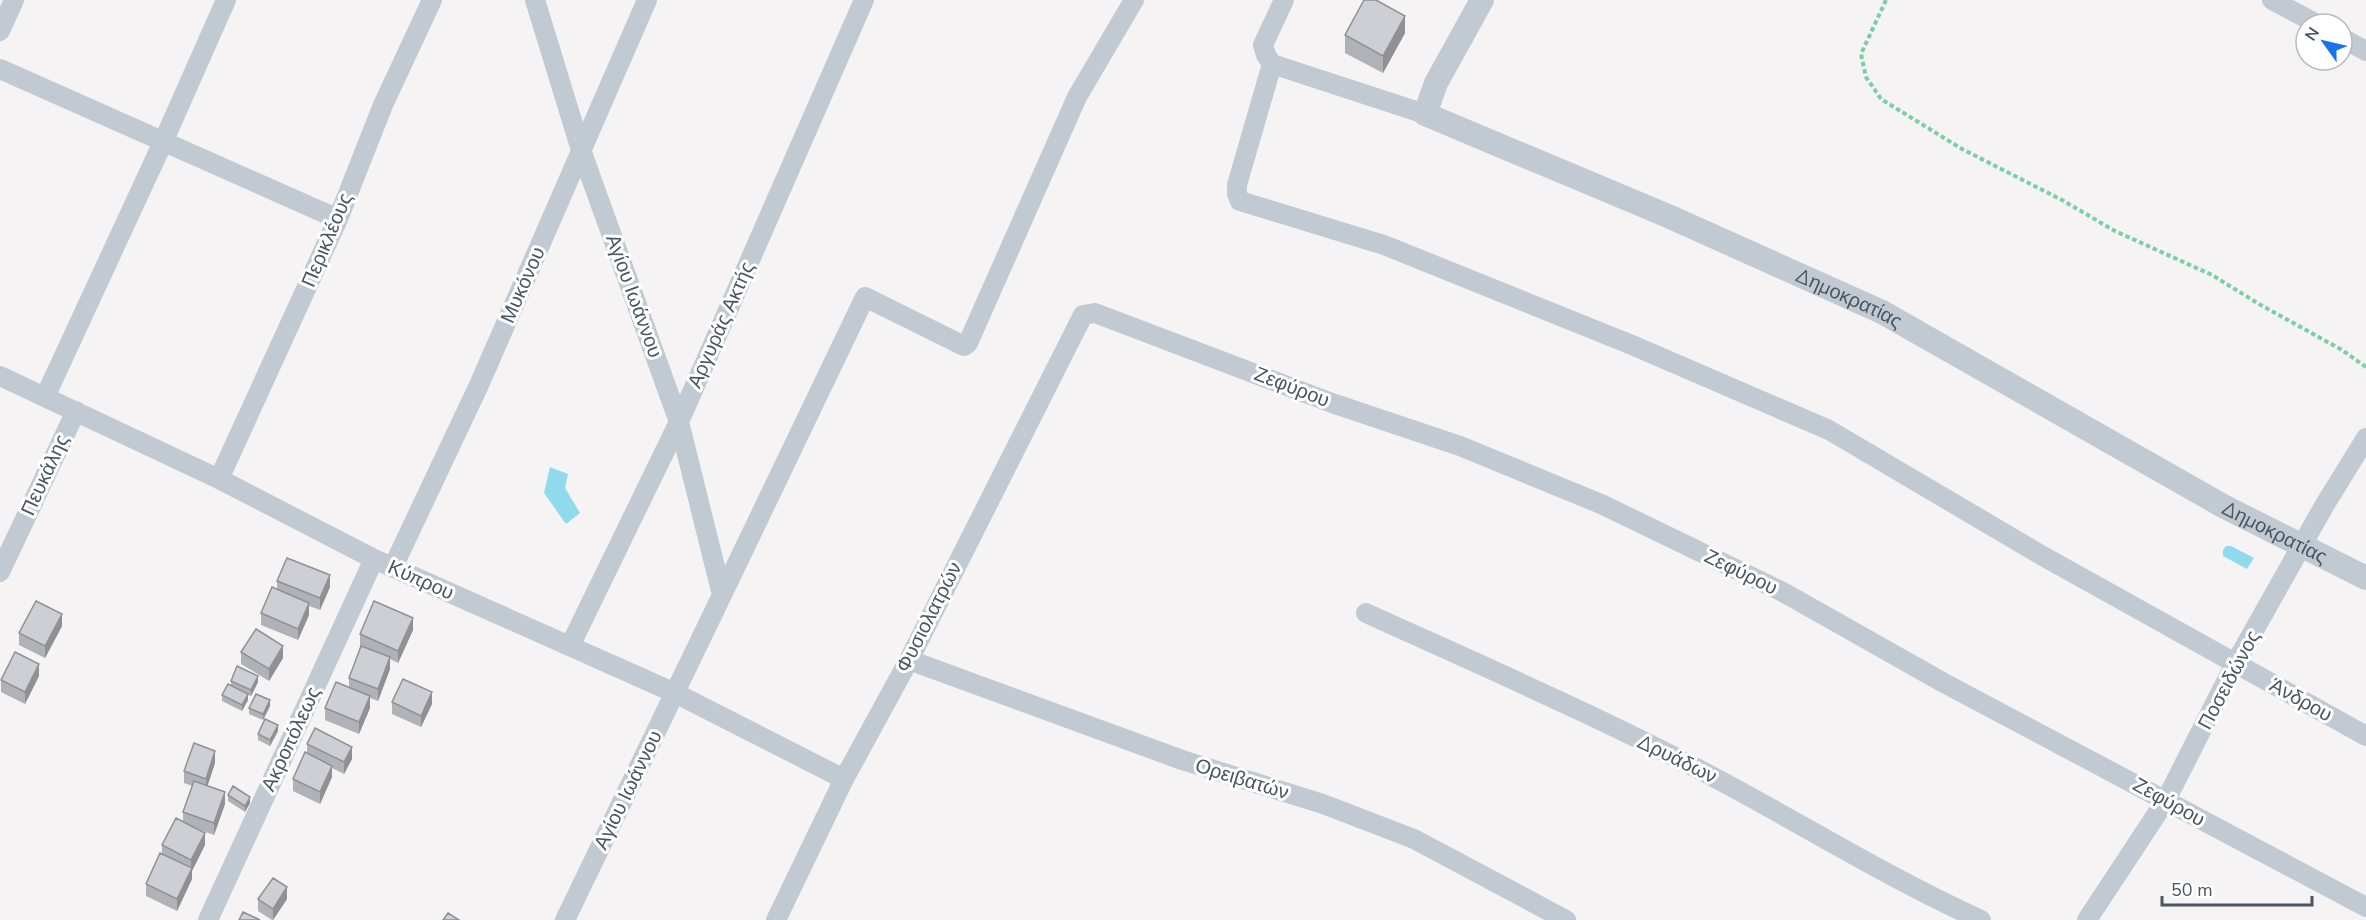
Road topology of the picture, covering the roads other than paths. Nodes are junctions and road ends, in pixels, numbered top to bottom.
1 (14, 0) edge
2 (226, 0) edge
3 (432, 0) edge
4 (535, 0) edge
5 (647, 0) edge
6 (864, 0) edge
7 (1134, 0) edge
8 (1284, 0) edge
9 (1482, 0) edge
10 (2272, 0) edge
11 (2294, 12) edge
12 (0, 31) edge
13 (1272, 64) junction
14 (0, 69) edge
15 (1425, 114) junction
16 (164, 140) junction
17 (582, 150) junction
18 (338, 219) junction
19 (1083, 315) joint
20 (0, 376) edge
21 (45, 397) junction
22 (75, 411) junction
23 (679, 422) junction
24 (2366, 438) edge
25 (219, 479) junction
26 (2302, 547) junction
27 (374, 559) junction
28 (393, 567) junction
29 (0, 572) edge
30 (2366, 578) edge
31 (722, 595) junction
32 (1366, 613) dead end
33 (570, 645) junction
34 (909, 660) junction
35 (2235, 664) junction
36 (675, 693) junction
37 (2366, 735) edge
38 (844, 779) junction
39 (2166, 800) junction
40 (2366, 907) edge
41 (208, 920) edge
42 (565, 920) edge
43 (776, 920) edge
44 (1566, 920) edge
45 (1981, 920) edge
46 (2087, 920) edge

1 - 12 street
2 - 16 street
3 - 18 street, Περικλέους
4 - 17 street, Αγίου Ιωάννου
5 - 17 street, Μυκόνου
6 - 23 street, Αργυράς Ακτής
7 - 31 street, Αγίου Ιωάννου
8 - 13 street
9 - 15 street
10 - 11 street
13 - 15 street
13 - 35 street, Άνδρου
14 - 16 street
15 - 26 street, Δημοκρατίας
16 - 18 street
16 - 21 street
17 - 23 street, Αγίου Ιωάννου
17 - 28 street, Μυκόνου
18 - 25 street, Περικλέους
19 - 34 street, Φυσιολατρών
19 - 39 street, Ζεφύρου
20 - 21 street, Κύπρου
21 - 22 street, Κύπρου
22 - 25 street, Κύπρου
22 - 29 street, Πευκάλης
23 - 31 street, Αγίου Ιωάννου
23 - 33 street, Αργυράς Ακτής
24 - 26 street, Ποσειδώνος
25 - 27 street, Κύπρου
26 - 30 street, Δημοκρατίας
26 - 35 street, Ποσειδώνος
27 - 28 street, Κύπρου
27 - 41 street, Ακροπόλεως
28 - 33 street, Κύπρου
31 - 36 street, Αγίου Ιωάννου
32 - 45 street, Δρυάδων
33 - 36 street, Κύπρου
34 - 38 street, Φυσιολατρών
34 - 44 street, Ορειβατών
35 - 37 street, Άνδρου
35 - 39 street, Ποσειδώνος
36 - 38 street, Κύπρου
36 - 42 street, Αγίου Ιωάννου
38 - 43 street, Φυσιολατρών
39 - 40 street, Ζεφύρου
39 - 46 street, Ποσειδώνος

